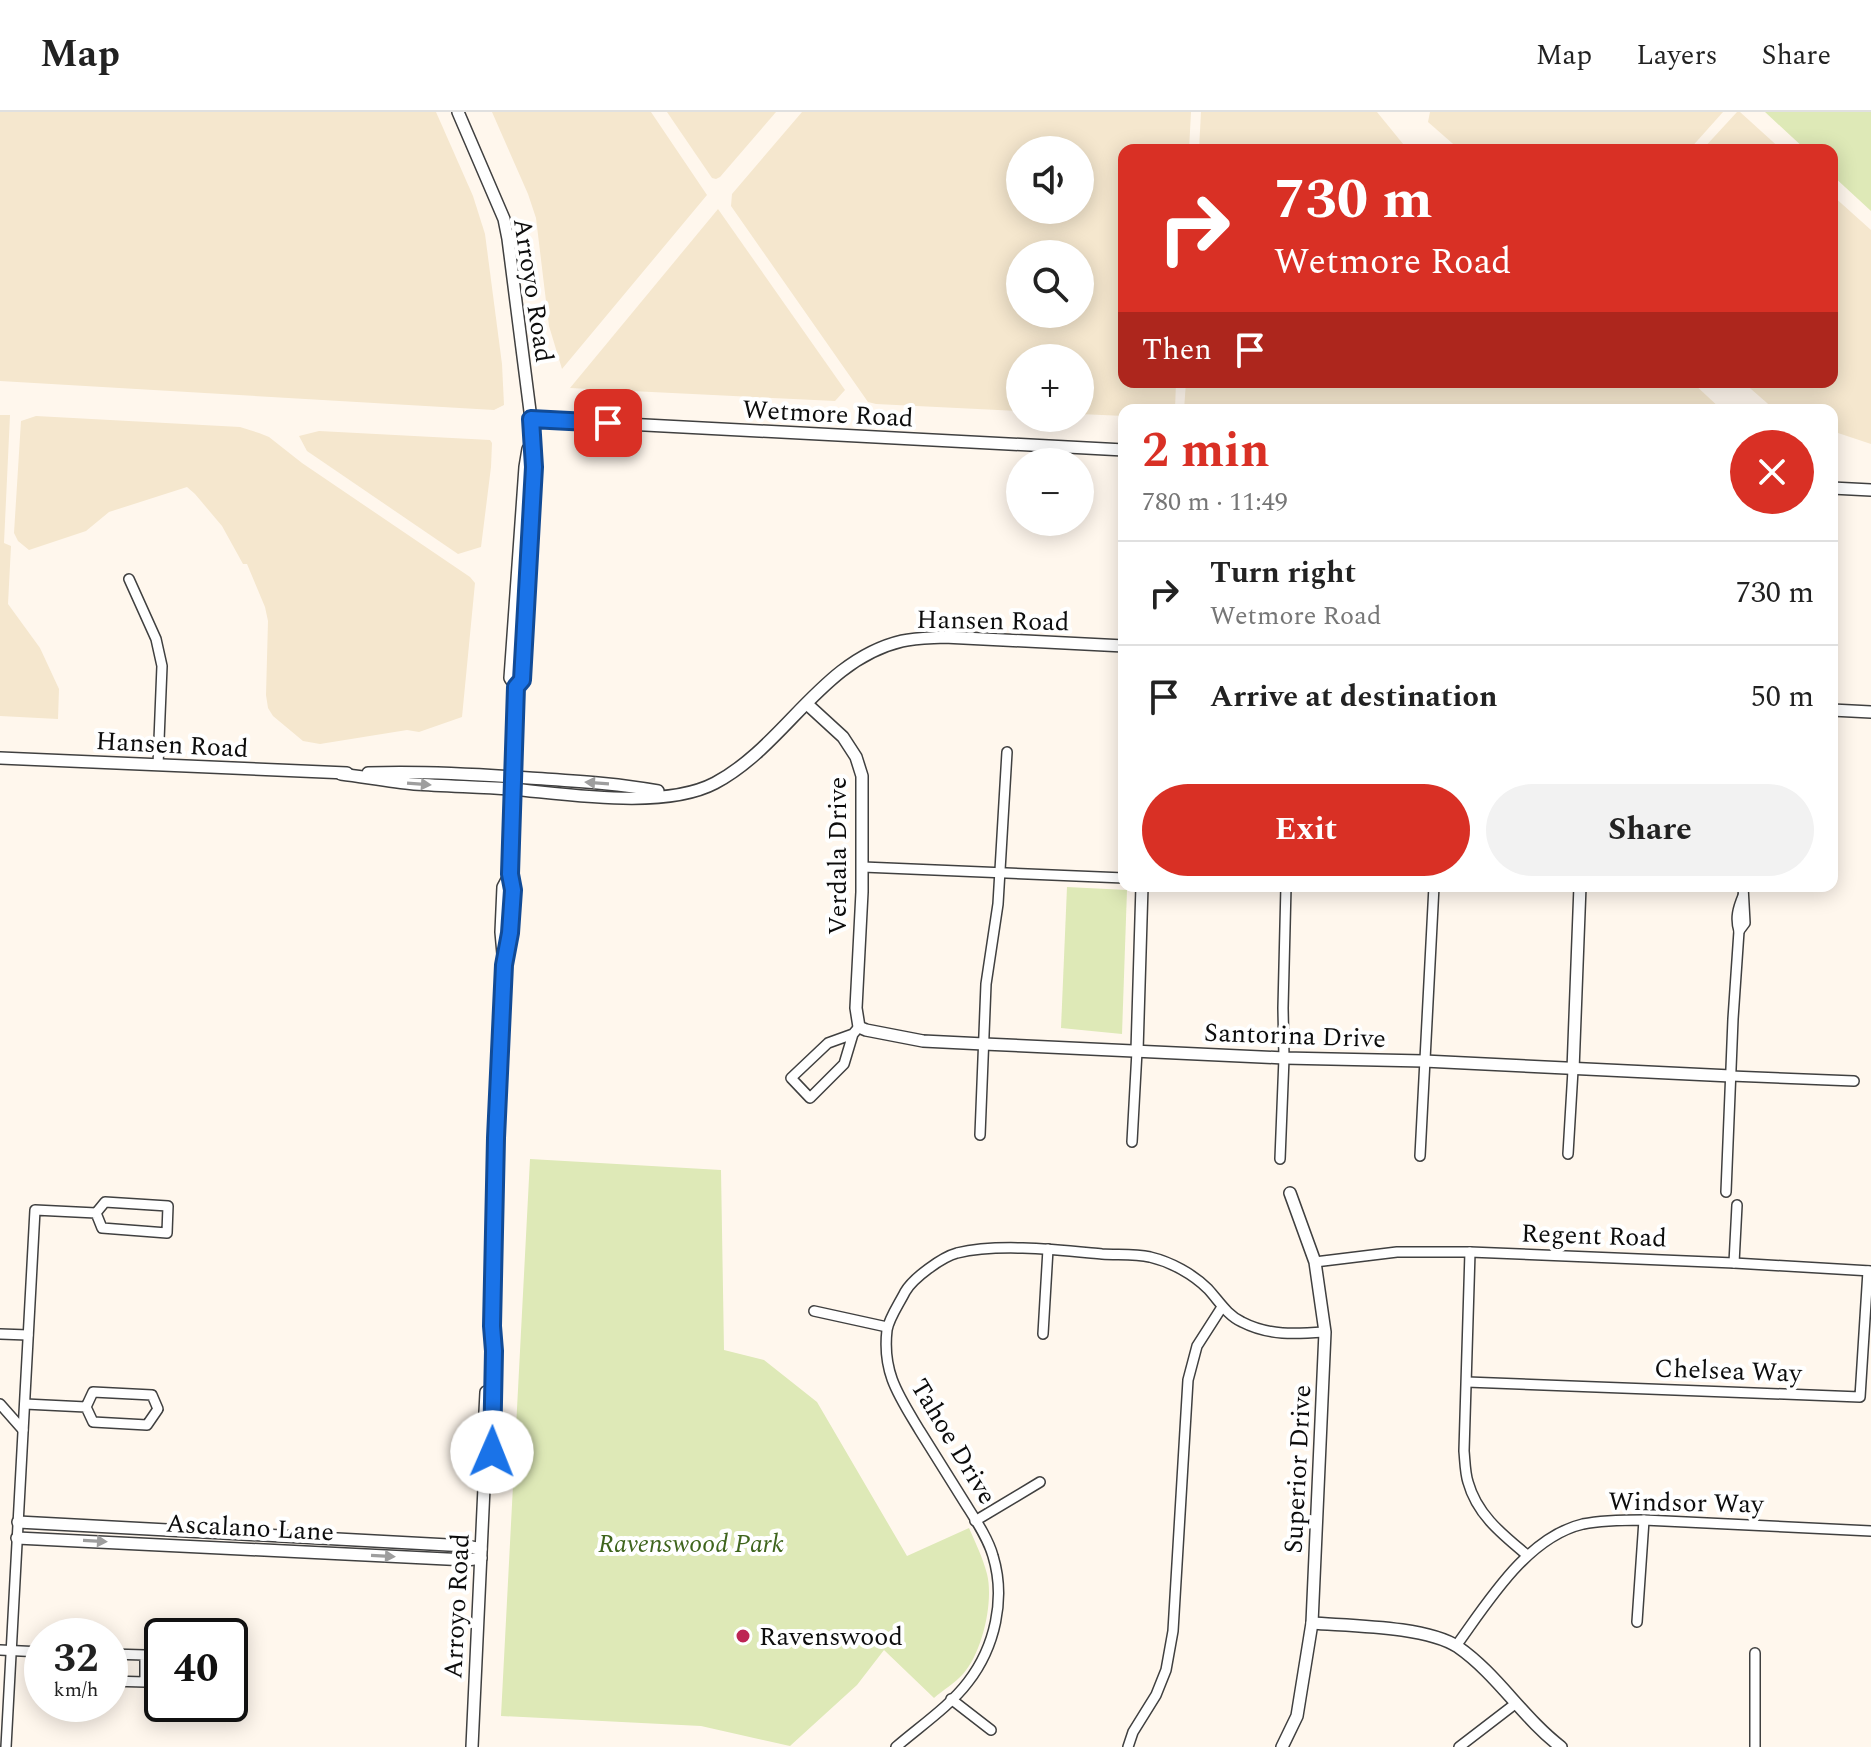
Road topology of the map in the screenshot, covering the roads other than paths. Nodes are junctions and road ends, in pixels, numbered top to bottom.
1 (458, 112) edge
2 (531, 419) junction
3 (1118, 450) edge
4 (1838, 488) edge
5 (1871, 490) edge
6 (129, 579) dead end
7 (1118, 646) edge
8 (807, 704) junction
9 (1838, 710) edge
10 (1871, 712) edge
11 (1007, 752) dead end
12 (0, 758) edge
13 (158, 765) junction
14 (514, 783) junction
15 (863, 867) junction
16 (999, 872) junction
17 (1118, 878) edge
18 (1142, 892) edge
19 (1286, 892) edge
20 (1434, 892) edge
21 (1580, 892) edge
22 (1743, 892) edge
23 (856, 1030) junction
24 (984, 1044) junction
25 (1137, 1051) junction
26 (1284, 1058) junction
27 (1424, 1061) junction
28 (1573, 1070) junction
29 (1731, 1076) junction
30 (1854, 1081) dead end
31 (980, 1135) dead end
32 (1132, 1142) dead end
33 (1568, 1154) dead end
34 (1420, 1156) dead end
35 (1280, 1159) dead end
36 (1726, 1192) dead end
37 (1290, 1193) dead end
38 (1737, 1205) dead end
39 (96, 1213) junction
40 (1048, 1249) junction
41 (1470, 1252) junction
42 (1315, 1262) junction
43 (1734, 1263) junction
44 (1869, 1271) edge
45 (1222, 1307) junction
46 (814, 1311) dead end
47 (887, 1327) junction
48 (1325, 1332) junction
49 (0, 1334) edge
50 (1043, 1334) dead end
51 (28, 1335) junction
52 (1467, 1382) junction
53 (0, 1404) edge
54 (25, 1404) junction
55 (86, 1407) junction
56 (23, 1430) junction
57 (1040, 1482) dead end
58 (1644, 1520) junction
59 (975, 1521) junction
60 (18, 1522) junction
61 (1871, 1531) edge
62 (17, 1538) junction
63 (481, 1554) junction
64 (1527, 1555) junction
65 (1637, 1622) dead end
66 (1312, 1623) junction
67 (1456, 1646) junction
68 (5, 1650) edge
69 (1755, 1653) dead end
70 (128, 1655) edge
71 (128, 1682) edge
72 (951, 1699) junction
73 (1515, 1704) junction
74 (991, 1730) dead end
75 (6, 1747) edge
76 (472, 1747) edge
77 (896, 1747) edge
78 (1128, 1747) edge
79 (1282, 1747) edge
80 (1459, 1747) edge
81 (1561, 1747) edge
82 (1755, 1747) edge

1 - 2 street, Arroyo Road
2 - 3 street, Wetmore Road
2 - 14 street, Arroyo Road
4 - 5 street
6 - 13 street
7 - 8 street, Hansen Road
8 - 14 street, Hansen Road
8 - 15 street, Verdala Drive
9 - 10 street
11 - 16 street
12 - 13 street, Hansen Road
13 - 14 street, Hansen Road
14 - 63 street, Arroyo Road
15 - 16 street
15 - 23 street, Verdala Drive
16 - 17 street
16 - 24 street
18 - 25 street
19 - 26 street
20 - 27 street
21 - 28 street
22 - 29 street
23 - 23 street
23 - 24 street, Santorina Drive
24 - 25 street, Santorina Drive
24 - 31 street
25 - 26 street, Santorina Drive
25 - 32 street
26 - 27 street, Santorina Drive
26 - 35 street
27 - 28 street, Santorina Drive
27 - 34 street
28 - 29 street, Santorina Drive
28 - 33 street
29 - 30 street
29 - 36 street
37 - 42 street, Superior Drive
38 - 43 street
39 - 39 street
39 - 51 street
40 - 45 street
40 - 47 street
40 - 50 street
41 - 42 street, Regent Road
41 - 43 street, Regent Road
41 - 52 street
42 - 48 street, Superior Drive
43 - 44 street, Regent Road
44 - 52 street, Chelsea Way
45 - 48 street
45 - 78 street
46 - 47 street
47 - 59 street, Tahoe Drive
48 - 66 street, Superior Drive
49 - 51 street
51 - 54 street
52 - 64 street
53 - 56 street
54 - 55 street
54 - 56 street
55 - 55 street
56 - 60 street
57 - 59 street
58 - 61 street, Windsor Way
58 - 64 street, Windsor Way
58 - 65 street
59 - 72 street, Tahoe Drive
60 - 62 street
60 - 63 street, Ascalano Lane
62 -> 63 street, Ascalano Lane
62 - 68 street
63 - 76 street, Arroyo Road
64 - 67 street, Windsor Way
66 - 67 street
66 - 79 street, Superior Drive
67 - 73 street
68 - 75 street
69 - 82 street
70 - 71 street
72 - 74 street
72 - 77 street, Tahoe Drive
73 - 80 street
73 - 81 street

